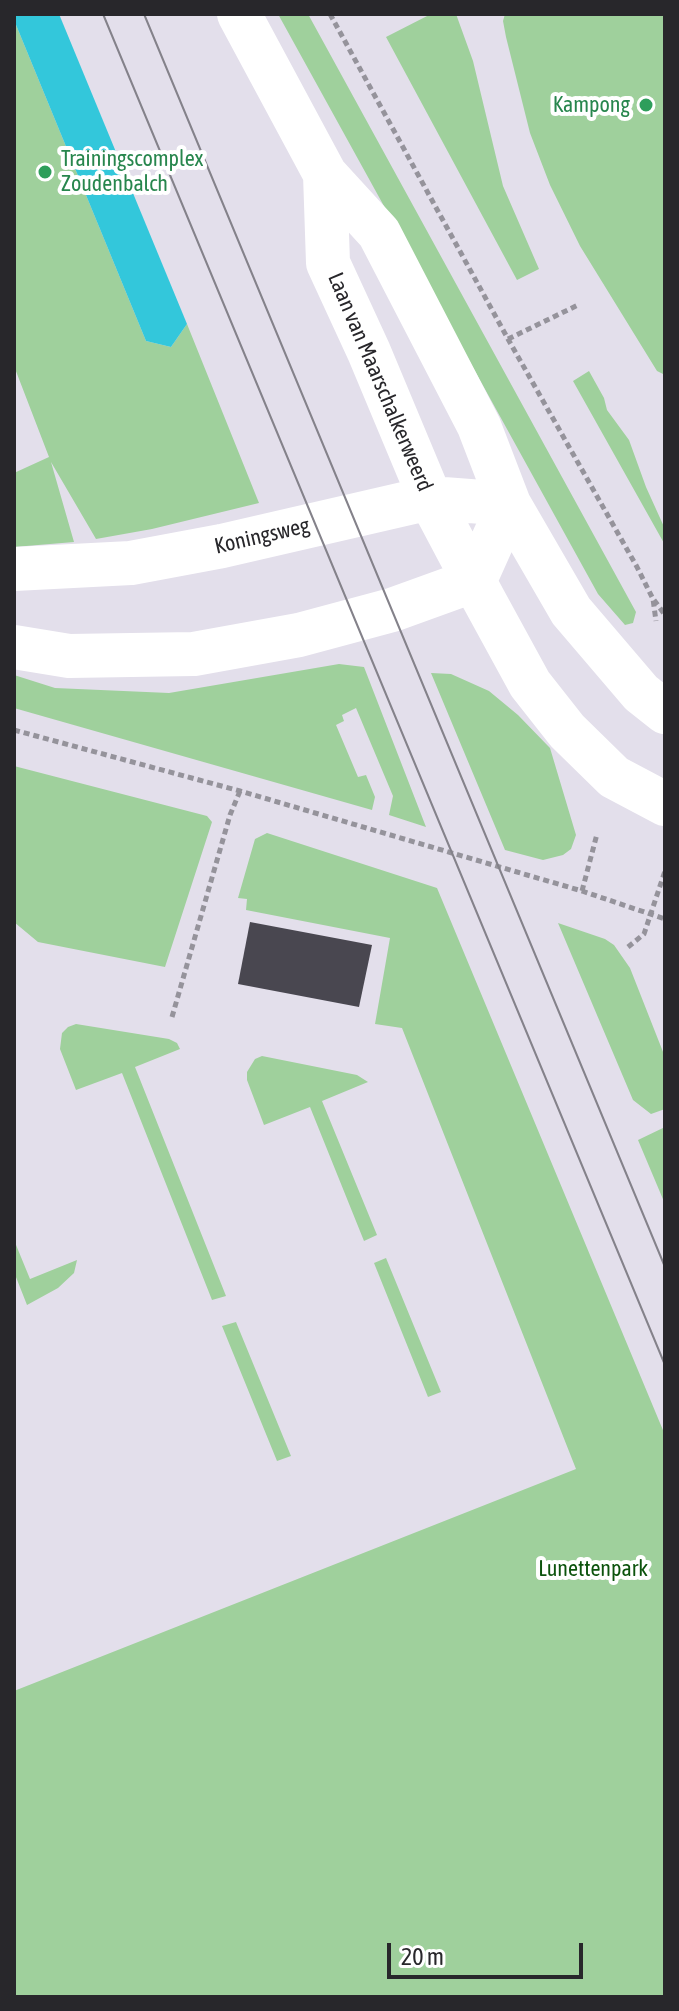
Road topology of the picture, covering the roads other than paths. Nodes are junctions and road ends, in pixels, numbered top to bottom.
1 (239, 14) edge
2 (325, 174) junction
3 (430, 498) junction
4 (509, 504) junction
5 (14, 569) edge
6 (475, 580) junction
7 (14, 647) edge
8 (665, 712) edge
9 (665, 804) edge

1 - 2 main road, Laan van Maarschalkerweerd
2 - 3 main road, Laan van Maarschalkerweerd
2 - 4 main road, Laan van Maarschalkerweerd
3 - 4 main road, Koningsweg
3 - 5 main road, Koningsweg
3 - 6 main road, Laan van Maarschalkerweerd
4 - 6 main road
4 - 8 main road
6 - 7 main road
6 - 9 main road

